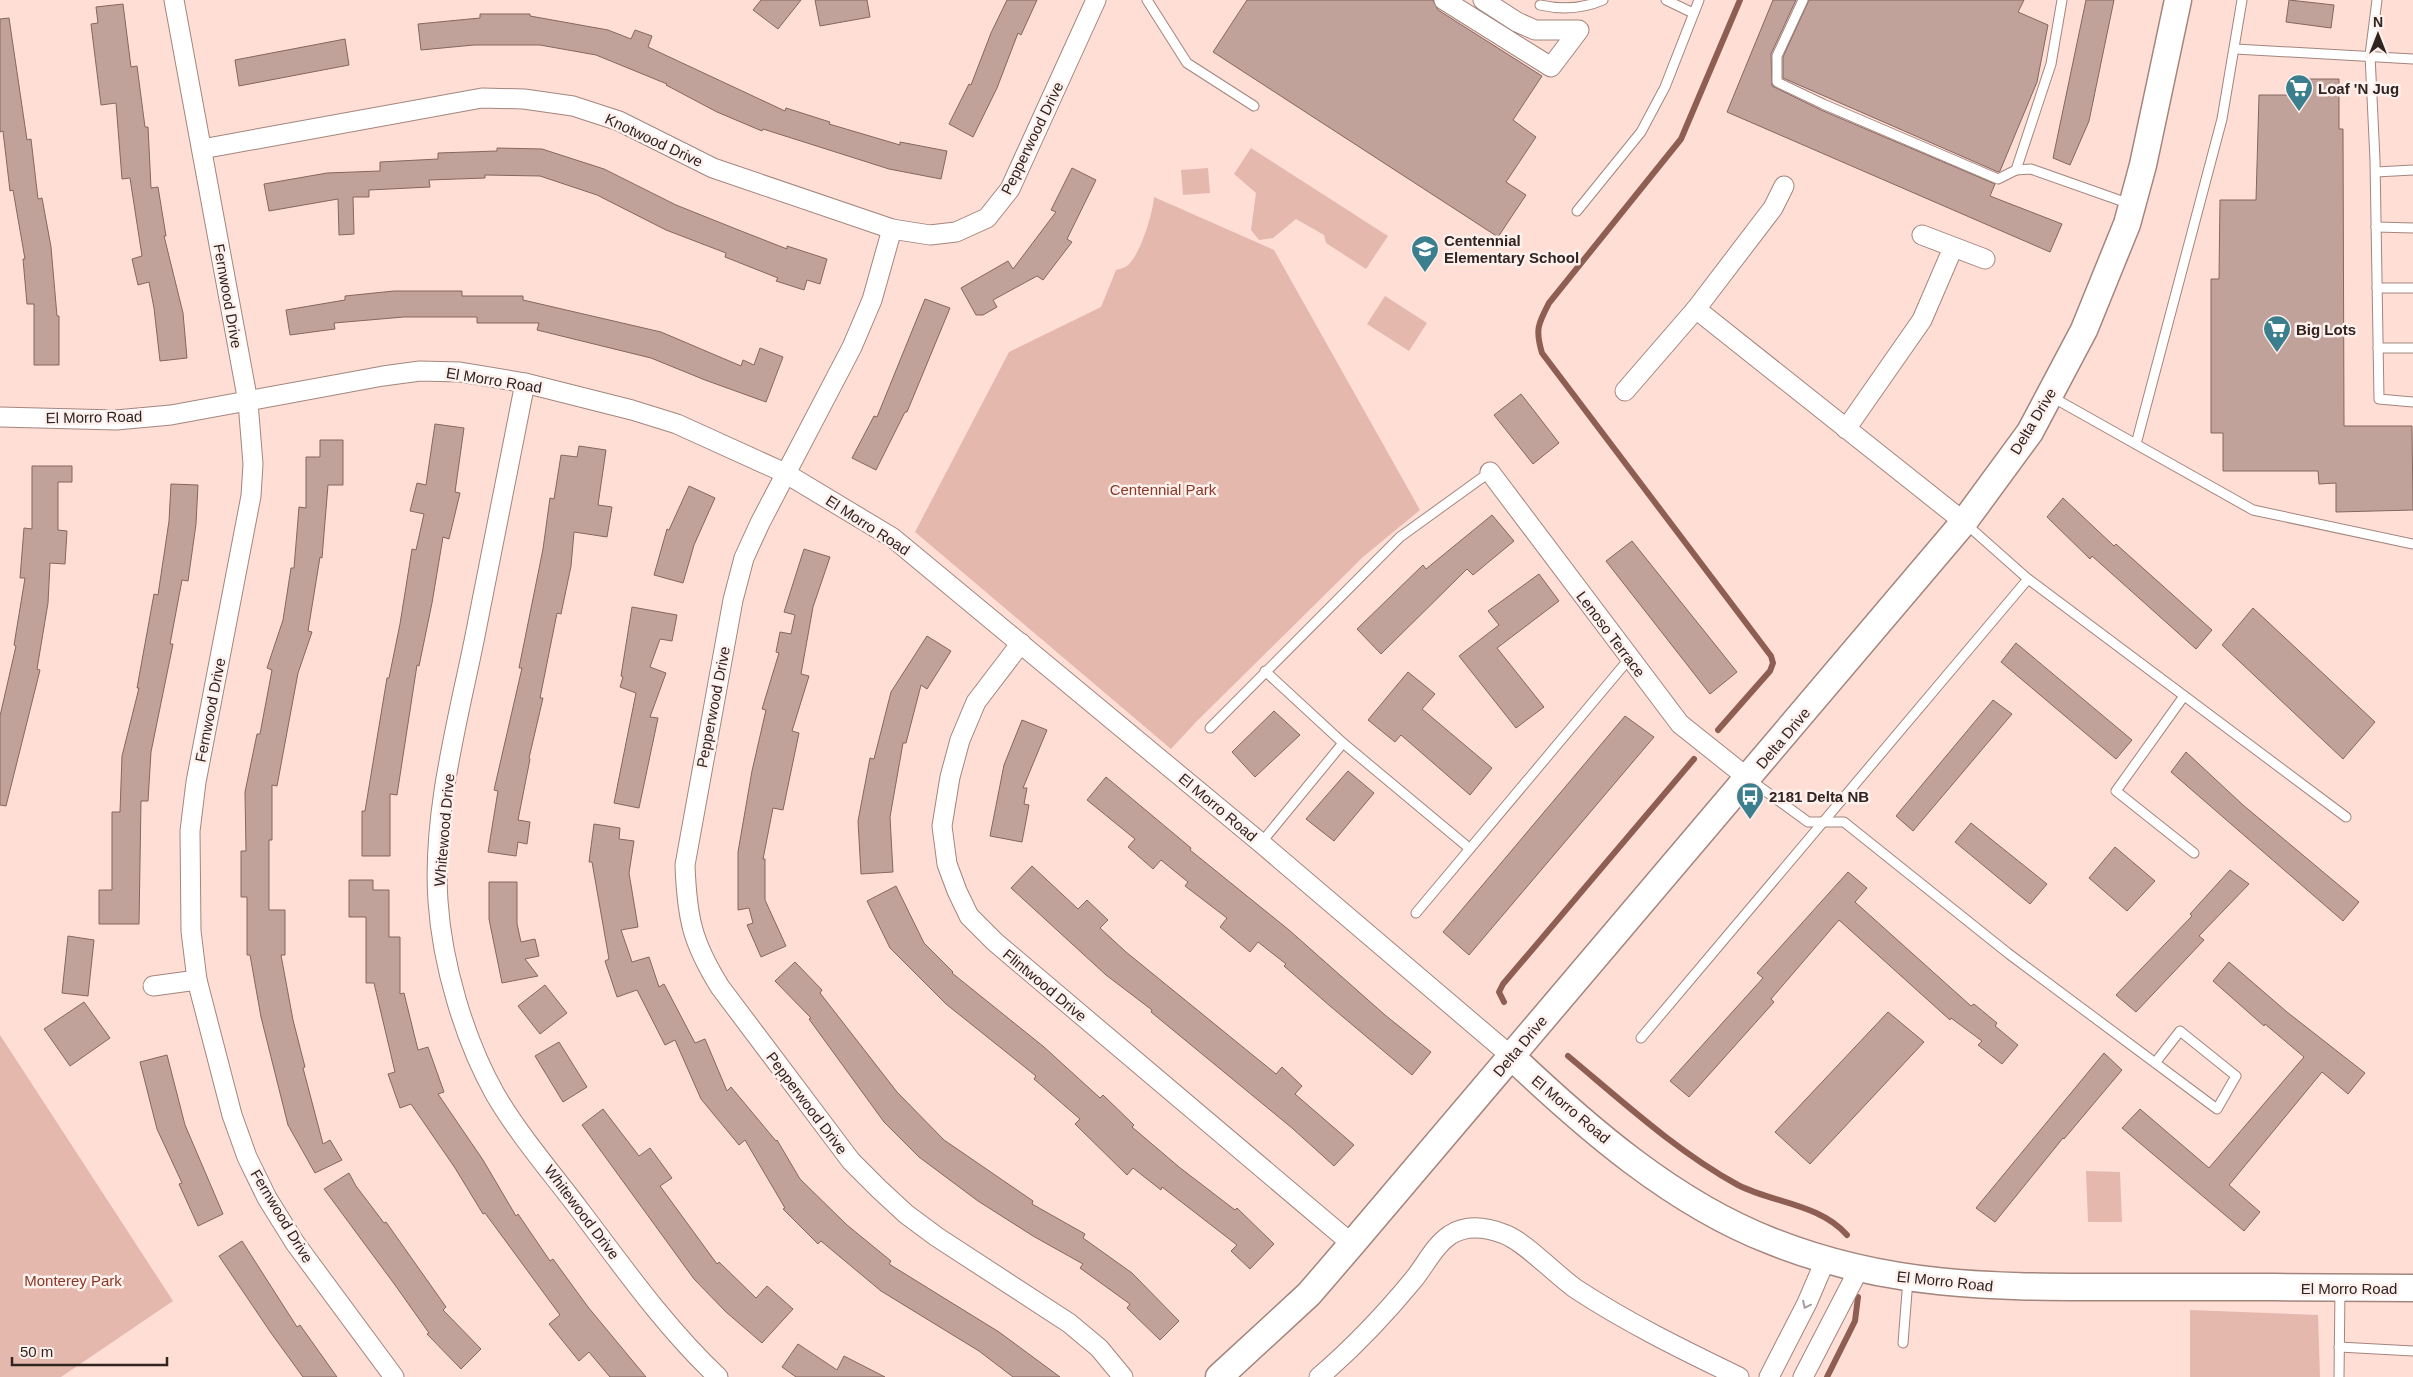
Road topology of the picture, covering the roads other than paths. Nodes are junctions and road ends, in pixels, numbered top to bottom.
1 (174, 0) edge
2 (1096, 0) edge
3 (1147, 0) edge
4 (1444, 0) edge
5 (1483, 0) edge
6 (1603, 0) edge
7 (1666, 0) edge
8 (1699, 0) edge
9 (1803, 0) edge
10 (2062, 0) edge
11 (2178, 0) edge
12 (2242, 0) edge
13 (2377, 0) edge
14 (1540, 5) dead end
15 (1693, 13) junction
16 (2235, 48) junction
17 (2370, 56) junction
18 (2413, 59) edge
19 (1254, 106) dead end
20 (202, 149) junction
21 (2016, 170) junction
22 (2413, 170) edge
23 (2376, 172) junction
24 (1784, 186) dead end
25 (2132, 205) junction
26 (1577, 211) dead end
27 (2376, 227) junction
28 (2413, 228) edge
29 (892, 229) junction
30 (1922, 235) dead end
31 (1953, 248) junction
32 (1985, 259) dead end
33 (2377, 288) junction
34 (2413, 288) edge
35 (1696, 309) junction
36 (2378, 348) junction
37 (2413, 348) edge
38 (525, 384) junction
39 (1625, 391) dead end
40 (2049, 396) junction
41 (248, 402) junction
42 (2413, 402) edge
43 (0, 417) edge
44 (1846, 429) junction
45 (2136, 444) junction
46 (1490, 472) joint
47 (785, 473) junction
48 (1964, 522) junction
49 (2413, 544) edge
50 (2028, 579) junction
51 (1021, 643) junction
52 (1629, 659) junction
53 (1265, 671) junction
54 (2184, 696) junction
55 (1210, 728) dead end
56 (1343, 743) junction
57 (1749, 779) junction
58 (2346, 817) dead end
59 (1824, 822) junction
60 (1261, 843) junction
61 (1469, 848) junction
62 (2194, 853) dead end
63 (1416, 913) dead end
64 (197, 980) junction
65 (153, 986) dead end
66 (1641, 1038) dead end
67 (1511, 1056) junction
68 (2155, 1063) junction
69 (1352, 1244) junction
70 (1825, 1261) junction
71 (1860, 1269) junction
72 (1908, 1279) junction
73 (2340, 1288) junction
74 (2413, 1288) edge
75 (1903, 1343) dead end
76 (2339, 1347) junction
77 (2413, 1351) edge
78 (394, 1377) edge
79 (718, 1377) edge
80 (1124, 1377) edge
81 (1219, 1377) edge
82 (1319, 1377) edge
83 (1739, 1377) edge
84 (1769, 1377) edge
85 (1803, 1377) edge
86 (2340, 1377) edge

1 - 20 street, Fernwood Drive
2 - 29 street, Pepperwood Drive
3 - 19 lane
4 - 5 street
6 - 14 lane
7 - 15 lane
8 - 15 lane
9 - 21 lane
10 - 21 lane
11 - 25 main road, Delta Drive
12 - 16 lane
13 - 17 lane
15 - 26 lane
16 - 17 lane
16 - 45 lane
17 - 18 lane
17 - 23 lane
20 - 29 street, Knotwood Drive
20 - 41 street, Fernwood Drive
21 - 25 lane
22 - 23 lane
23 - 27 lane
24 - 35 street
25 - 40 main road, Delta Drive
27 - 28 lane
27 - 33 lane
29 - 47 street, Pepperwood Drive
30 - 31 street
31 - 32 street
31 - 44 street
33 - 34 lane
33 - 36 lane
35 - 39 street
35 - 44 street
36 - 37 lane
36 - 42 lane
38 - 41 street, El Morro Road
38 - 47 street, El Morro Road
38 - 79 street, Whitewood Drive
40 - 45 lane
40 - 48 main road, Delta Drive
41 - 43 street, El Morro Road
41 - 64 street, Fernwood Drive
44 - 48 street
45 - 49 lane
46 - 52 street, Lenoso Terrace
46 - 53 lane
47 - 51 street, El Morro Road
47 - 80 street, Pepperwood Drive
48 - 50 lane
48 - 57 main road, Delta Drive
50 - 54 lane
50 - 59 lane
51 - 60 street, El Morro Road
51 - 69 street, Flintwood Drive
52 - 57 street, Lenoso Terrace
52 - 61 lane
53 - 55 lane
53 - 56 lane
54 - 58 lane
54 - 62 lane
56 - 60 lane
56 - 61 lane
57 - 59 lane
57 - 67 main road, Delta Drive
59 - 66 lane
59 - 68 lane
60 - 67 street, El Morro Road
61 - 63 lane
64 - 65 street
64 - 78 street, Fernwood Drive
67 - 69 main road, Delta Drive
67 - 70 main road, El Morro Road
68 - 68 lane
69 - 81 main road, Delta Drive
70 - 71 main road, El Morro Road
70 -> 84 street
71 - 72 main road, El Morro Road
71 - 85 street
72 - 73 main road, El Morro Road
72 - 75 lane
73 - 74 main road, El Morro Road
73 - 76 lane
76 - 77 lane
76 - 86 lane
82 - 83 street

